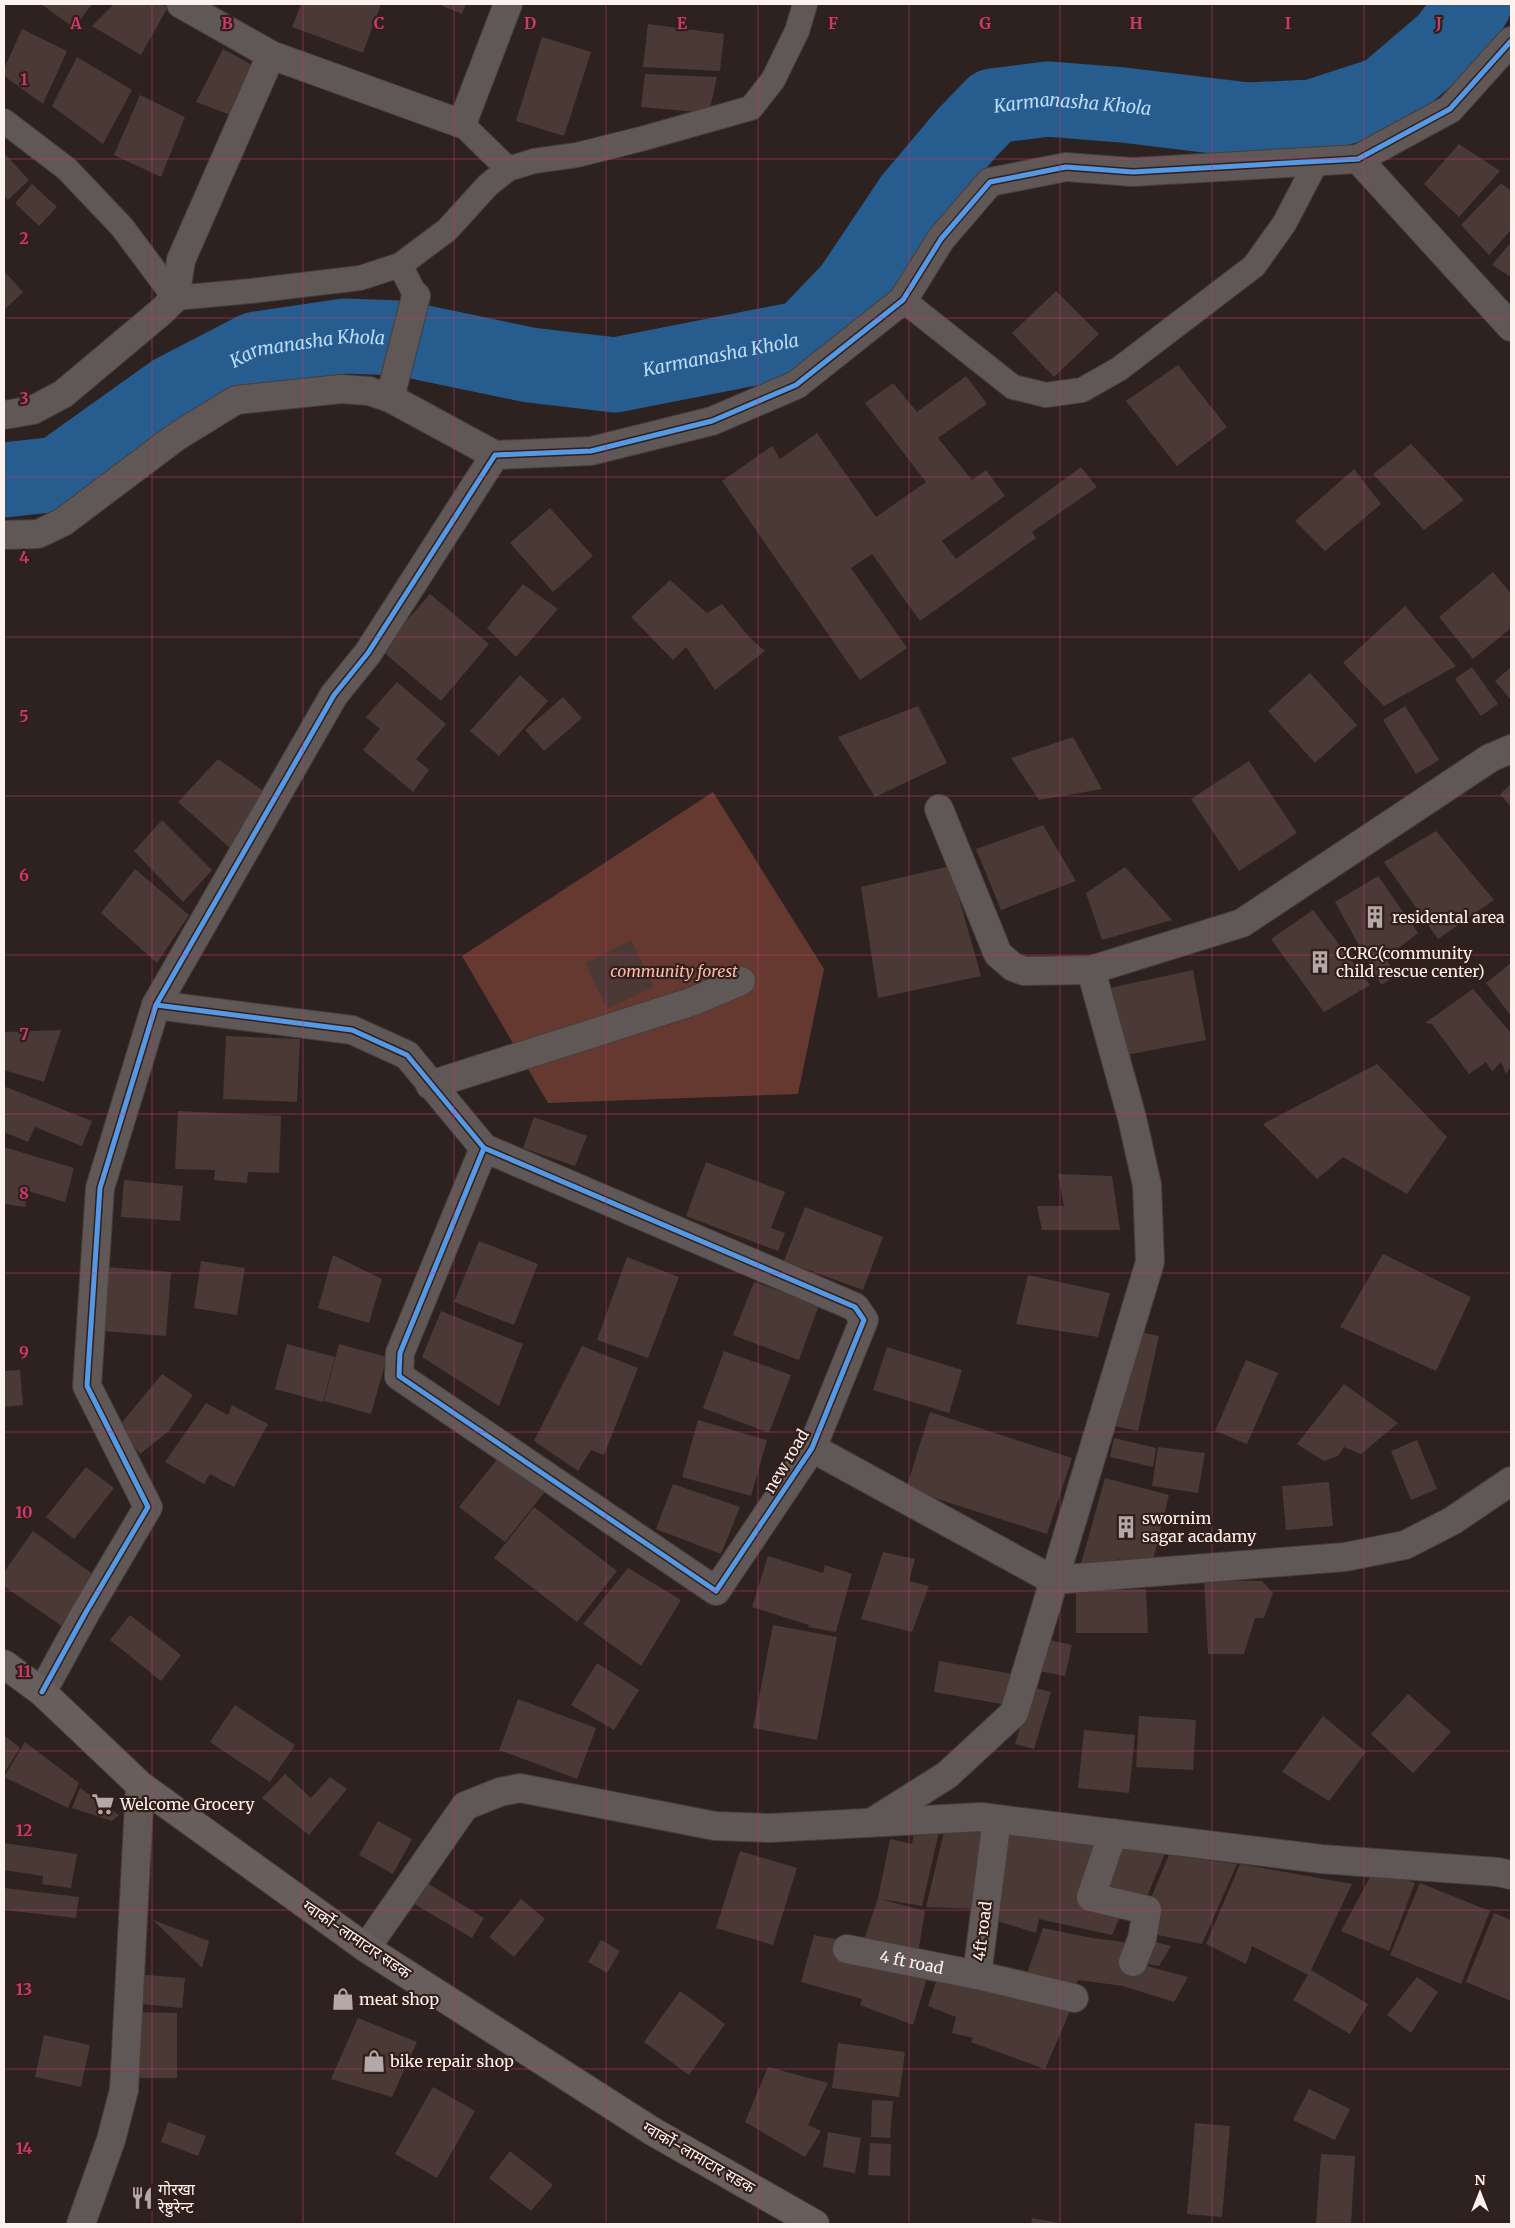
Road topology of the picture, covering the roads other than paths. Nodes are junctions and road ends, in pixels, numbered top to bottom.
1 (181, 4) edge
2 (508, 4) edge
3 (805, 4) edge
4 (1511, 41) edge
5 (271, 55) junction
6 (4, 121) edge
7 (462, 124) junction
8 (1358, 159) junction
9 (1317, 161) junction
10 (508, 169) junction
11 (400, 265) junction
12 (416, 296) joint
13 (175, 298) junction
14 (902, 300) junction
15 (1511, 327) edge
16 (394, 386) junction
17 (4, 415) edge
18 (495, 455) junction
19 (4, 535) edge
20 (1511, 749) edge
21 (939, 809) dead end
22 (1091, 970) junction
23 (742, 981) dead end
24 (156, 1005) junction
25 (430, 1085) junction
26 (484, 1148) junction
27 (812, 1448) junction
28 (1511, 1481) edge
29 (1053, 1580) junction
30 (4, 1664) edge
31 (42, 1692) junction
32 (140, 1785) junction
33 (997, 1819) junction
34 (872, 1822) junction
35 (1113, 1833) junction
36 (1511, 1875) edge
37 (366, 1948) junction
38 (847, 1949) dead end
39 (1137, 1951) dead end
40 (977, 1975) junction
41 (1074, 1998) dead end
42 (81, 2224) edge
43 (815, 2224) edge

1 - 5 street
2 - 7 street
3 - 10 lane
4 - 8 street
5 - 7 street
5 - 13 street
6 - 13 lane
7 - 10 lane
8 - 9 street
8 - 15 street
9 - 14 street
9 - 14 lane
10 - 11 lane
11 - 12 lane
11 - 13 lane
12 - 16 street
13 - 17 street
14 - 18 street
16 - 18 street
16 - 19 street
18 - 24 street
20 - 22 street
21 - 22 street
22 - 29 street
23 - 25 street
24 - 25 street
24 - 31 street
25 - 26 street
26 - 27 street, new road
26 - 27 street, new road
27 - 29 street
28 - 29 street
29 - 34 street
30 - 31 main road, ग्वार्को-लामाटार सडक
31 - 32 main road, ग्वार्को-लामाटार सडक
32 - 37 main road, ग्वार्को-लामाटार सडक
32 - 42 street
33 - 34 street
33 - 35 street
33 - 40 street, 4ft road
34 - 37 street
35 - 36 street
35 - 39 street
37 - 43 main road, ग्वार्को-लामाटार सडक
38 - 40 street, 4 ft road
40 - 41 street, 4ft road

